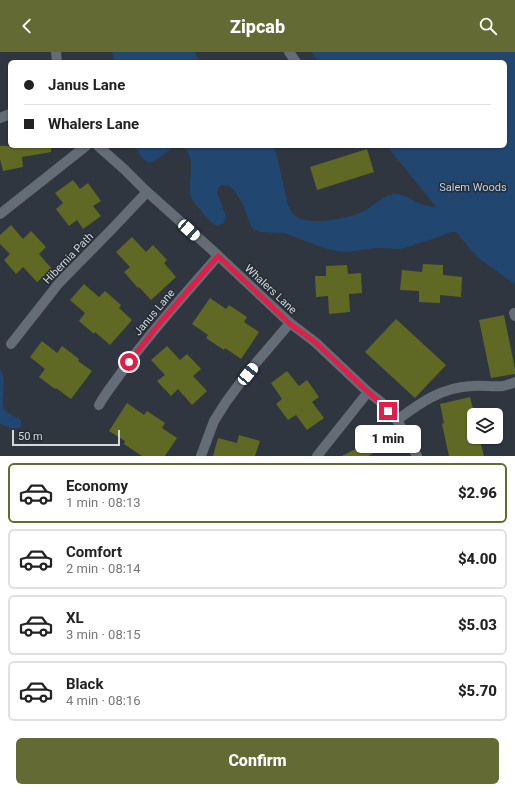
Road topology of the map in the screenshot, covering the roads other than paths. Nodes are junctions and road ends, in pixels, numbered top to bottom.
1 (288, 52) edge
2 (294, 60) edge
3 (83, 148) edge
4 (100, 148) edge
5 (147, 192) junction
6 (0, 214) edge
7 (218, 256) junction
8 (290, 324) junction
9 (11, 344) dead end
10 (515, 382) edge
11 (368, 392) junction
12 (99, 405) dead end
13 (396, 420) junction
14 (201, 456) edge
15 (317, 456) edge
16 (417, 456) edge

1 - 2 street
3 - 6 street
4 - 5 street, Whalers Lane
5 - 7 street, Whalers Lane
5 - 9 street, Hibernia Path
7 - 8 street, Whalers Lane
7 - 12 street, Janus Lane
8 - 11 street, Whalers Lane
8 - 14 street
10 - 13 street
11 - 13 street, Whalers Lane
11 - 15 street
13 - 16 street, Whalers Lane

